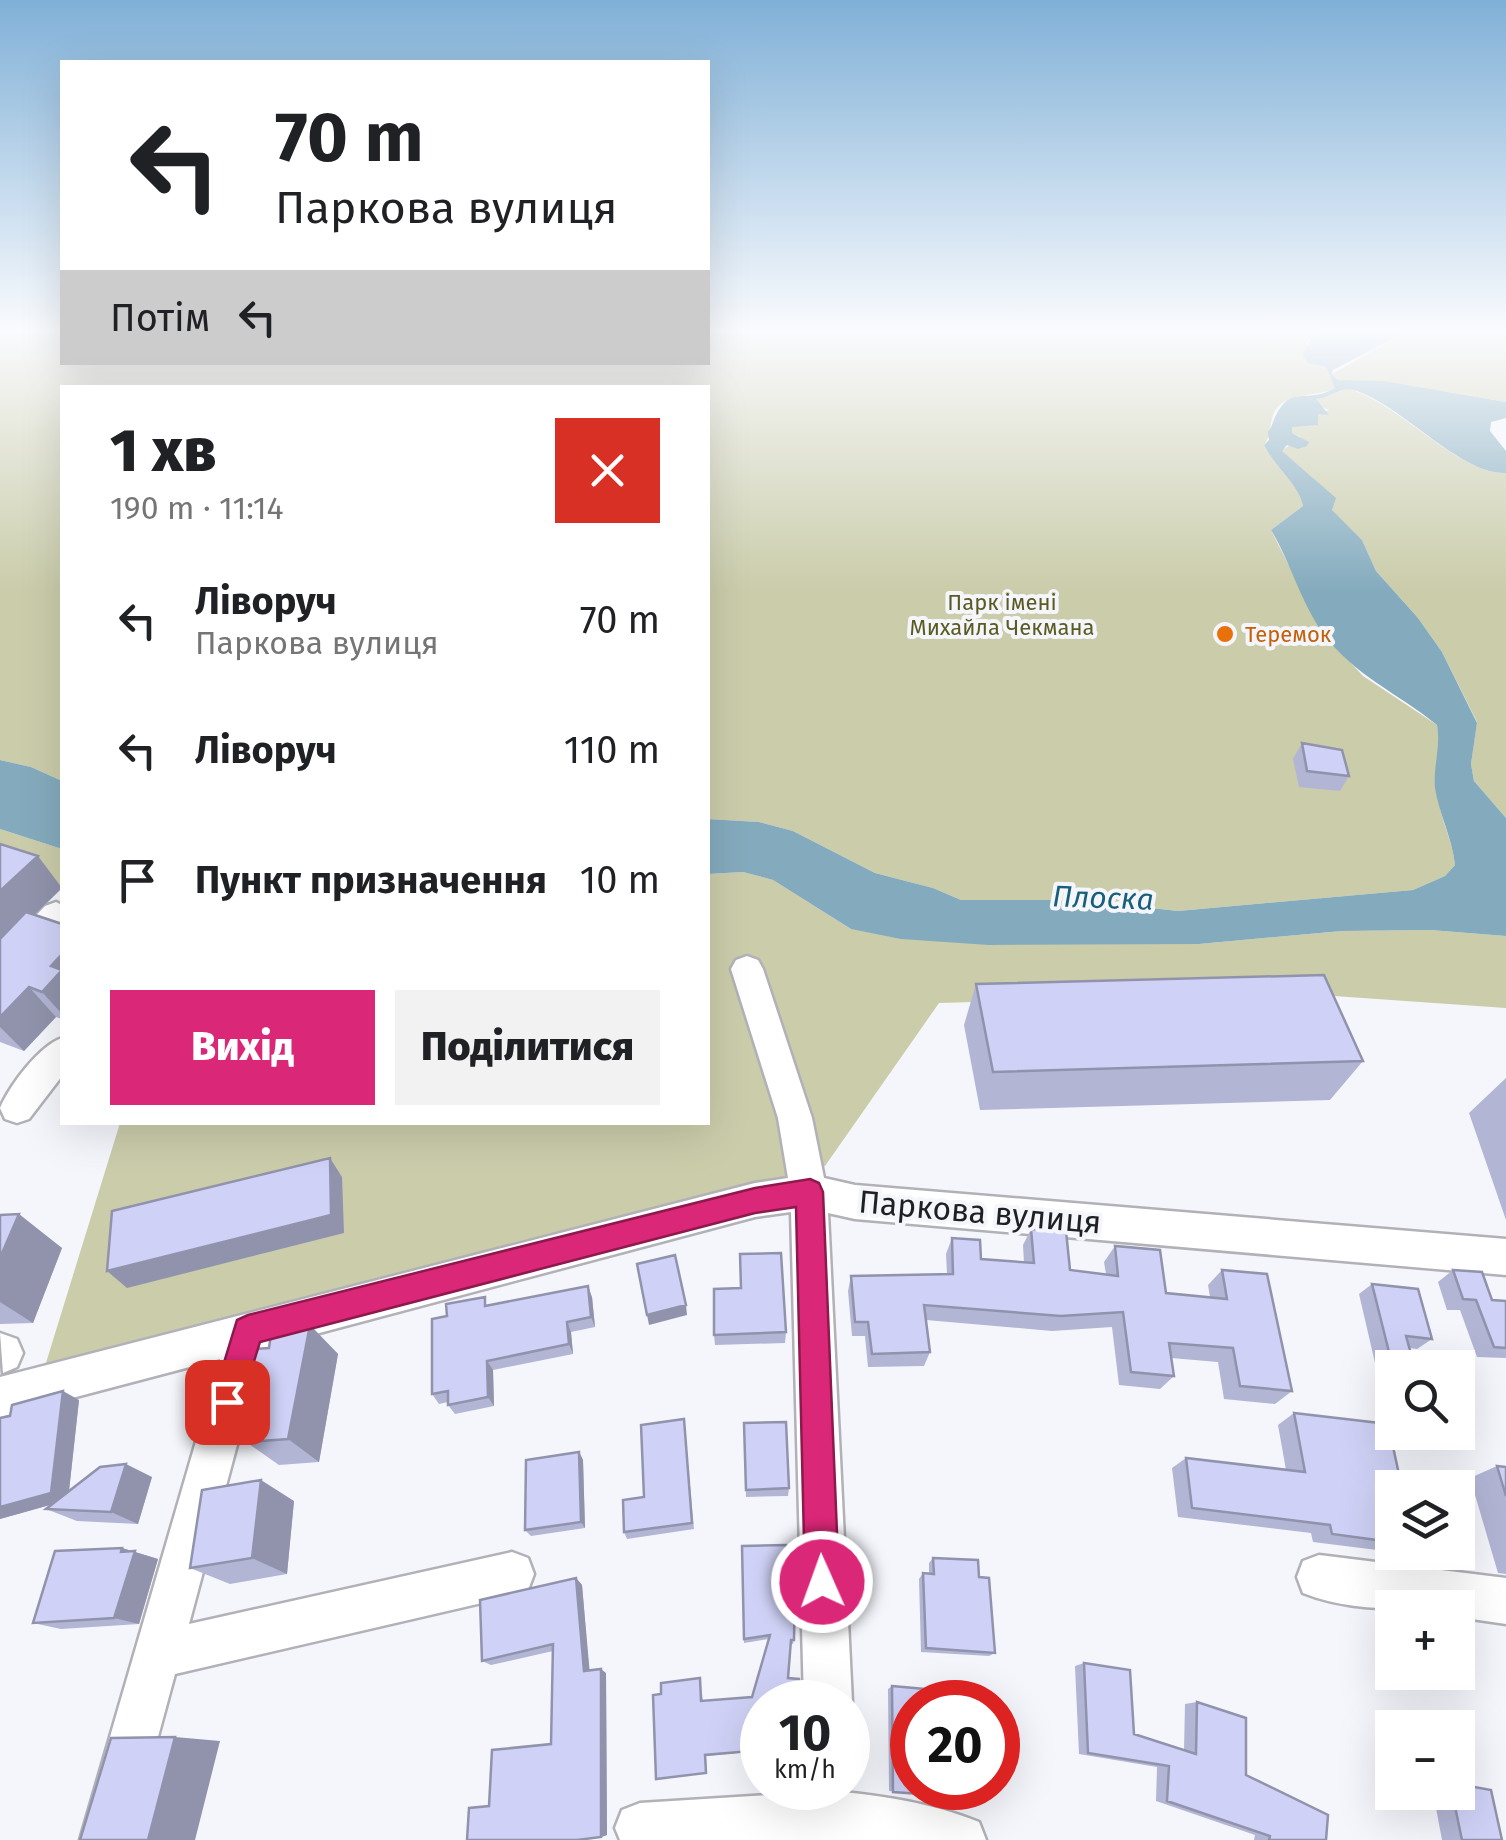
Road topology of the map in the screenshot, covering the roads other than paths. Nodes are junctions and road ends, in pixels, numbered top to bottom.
1 (60, 915) edge
2 (747, 970) dead end
3 (0, 973) edge
4 (60, 1054) edge
5 (17, 1108) dead end
6 (810, 1192) junction
7 (1506, 1257) edge
8 (248, 1330) junction
9 (0, 1397) edge
10 (512, 1574) dead end
11 (1319, 1578) dead end
12 (1506, 1601) edge
13 (155, 1654) junction
14 (827, 1680) edge
15 (774, 1810) edge
16 (858, 1810) edge
17 (640, 1828) dead end
18 (105, 1840) edge
19 (961, 1840) edge

1 - 3 street
2 - 6 street
4 - 5 street
6 - 7 street, Паркова вулиця
6 - 8 street, Паркова вулиця
6 - 14 street
8 - 9 street, Паркова вулиця
8 - 13 street
10 - 13 street
11 - 12 street
13 - 18 street
15 - 17 street
16 - 19 street

